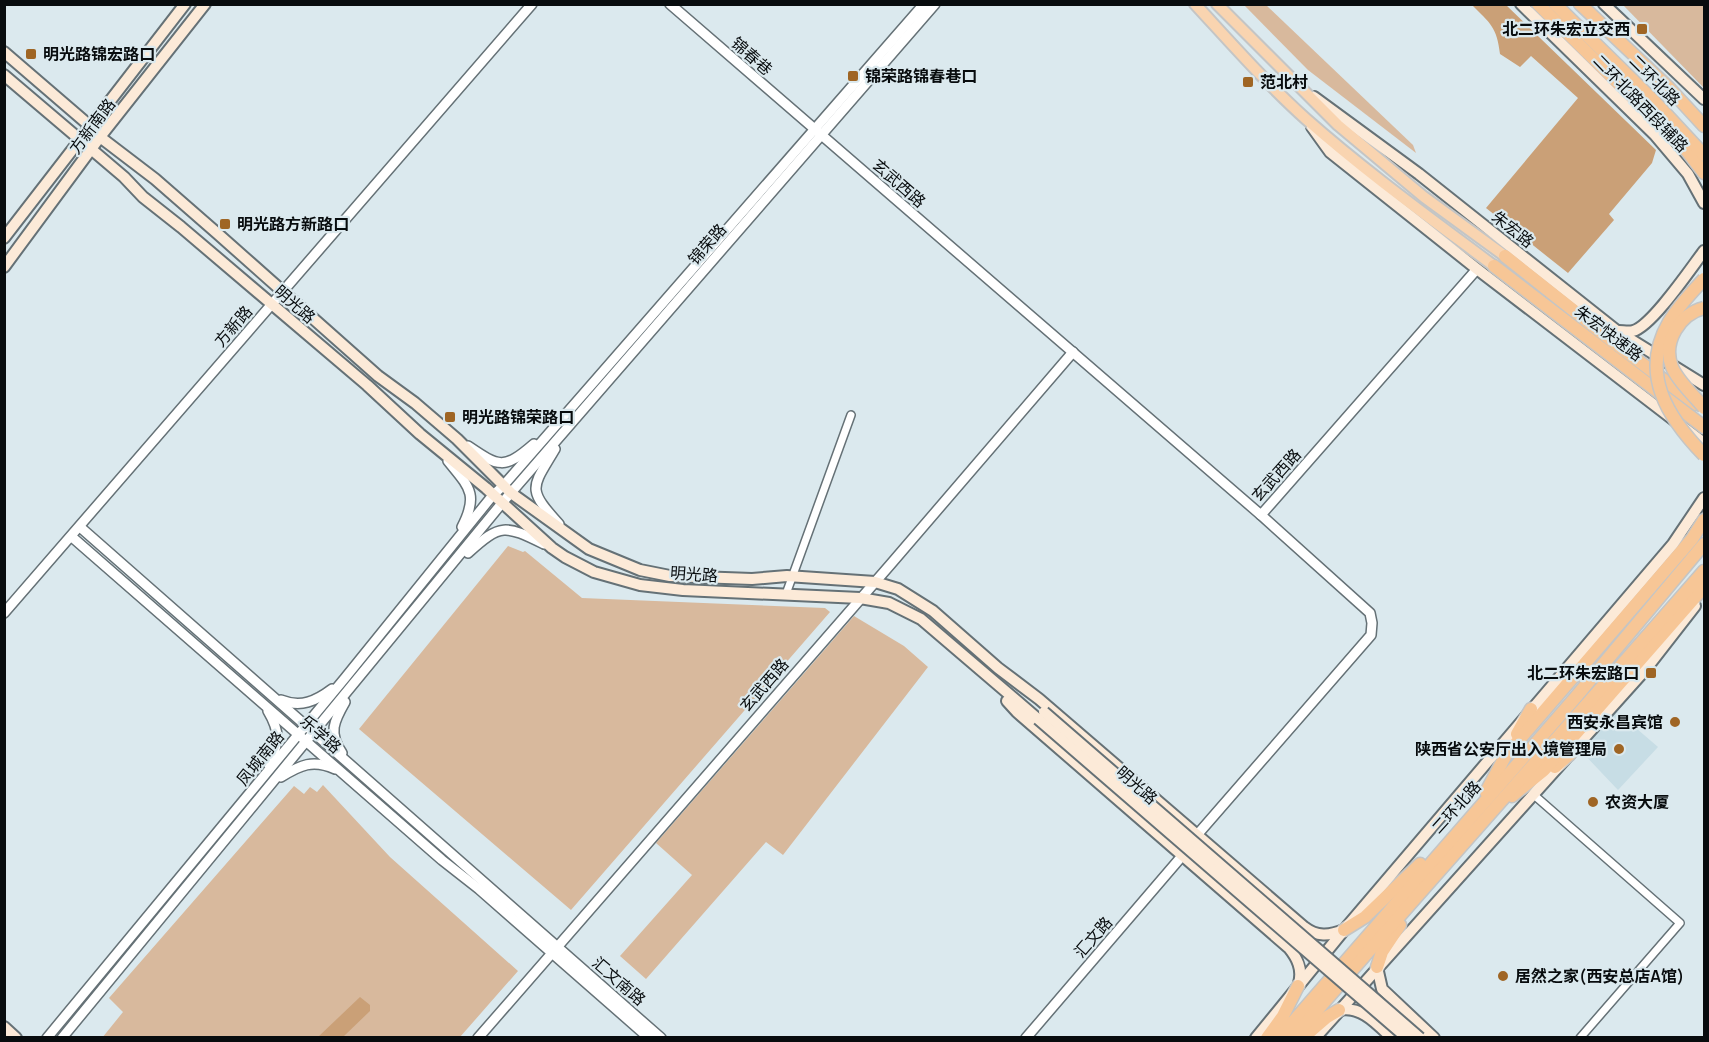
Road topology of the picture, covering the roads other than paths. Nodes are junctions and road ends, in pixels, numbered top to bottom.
1 (185, 4) edge
2 (205, 4) edge
3 (532, 4) edge
4 (670, 4) edge
5 (924, 4) edge
6 (935, 4) edge
7 (1195, 4) edge
8 (1217, 4) edge
9 (1521, 4) edge
10 (1538, 4) edge
11 (1555, 4) edge
12 (1580, 4) edge
13 (1604, 4) edge
14 (4, 52) edge
15 (4, 75) edge
16 (1306, 92) junction
17 (1704, 99) edge
18 (1307, 120) junction
19 (90, 126) junction
20 (1704, 126) edge
21 (818, 133) junction
22 (100, 137) junction
23 (79, 139) junction
24 (92, 150) junction
25 (1704, 155) edge
26 (1704, 173) edge
27 (1704, 203) edge
28 (4, 238) edge
29 (1704, 251) edge
30 (1505, 256) joint
31 (1494, 266) joint
32 (4, 267) edge
33 (1478, 269) junction
34 (1704, 279) edge
35 (283, 292) junction
36 (272, 304) junction
37 (1704, 308) edge
38 (1617, 331) junction
39 (1073, 352) junction
40 (1704, 385) edge
41 (1704, 409) edge
42 (851, 415) dead end
43 (561, 421) junction
44 (1704, 427) edge
45 (565, 430) junction
46 (457, 439) junction
47 (1704, 443) edge
48 (440, 452) junction
49 (1704, 455) edge
50 (507, 490) junction
51 (493, 495) junction
52 (1704, 498) edge
53 (502, 503) junction
54 (1261, 515) junction
55 (1704, 520) edge
56 (80, 527) junction
57 (72, 537) junction
58 (573, 538) junction
59 (1704, 544) edge
60 (451, 546) junction
61 (552, 548) junction
62 (1704, 571) edge
63 (444, 575) junction
64 (792, 576) junction
65 (875, 582) junction
66 (1704, 587) edge
67 (786, 594) junction
68 (1704, 594) edge
69 (860, 598) junction
70 (4, 613) edge
71 (998, 668) junction
72 (982, 674) junction
73 (345, 678) junction
74 (353, 685) junction
75 (272, 695) junction
76 (263, 704) junction
77 (1531, 709) junction
78 (1041, 716) junction
79 (306, 725) junction
80 (314, 732) junction
81 (298, 734) junction
82 (306, 741) junction
83 (1568, 743) junction
84 (1506, 755) junction
85 (351, 764) junction
86 (343, 773) junction
87 (264, 777) junction
88 (272, 784) junction
89 (1528, 792) junction
90 (1495, 807) junction
91 (1478, 808) junction
92 (1482, 822) junction
93 (1197, 835) junction
94 (1452, 837) junction
95 (1182, 855) junction
96 (1413, 870) junction
97 (1400, 925) junction
98 (1344, 930) junction
99 (554, 949) junction
100 (1377, 967) junction
101 (1298, 986) junction
102 (1339, 1010) junction
103 (4, 1027) edge
104 (1304, 1037) edge
105 (16, 1038) edge
106 (47, 1038) edge
107 (62, 1038) edge
108 (478, 1038) edge
109 (649, 1038) edge
110 (661, 1038) edge
111 (1026, 1038) edge
112 (1256, 1038) edge
113 (1268, 1038) edge
114 (1279, 1038) edge
115 (1392, 1038) edge
116 (1407, 1038) edge
117 (1420, 1038) edge
118 (1434, 1038) edge
119 (1580, 1038) edge

1 - 19 main road, 方新南路
2 - 22 main road, 方新南路
3 - 35 street, 方新路
4 - 21 street, 锦春巷
5 - 21 street, 锦荣路
6 - 21 street, 锦荣路
7 - 18 main road
8 - 16 main road, 朱宏路
9 - 27 main road, 二环北路西段辅路
10 - 26 highway
11 - 25 highway, 二环北路
12 - 20 highway, 二环北路
13 - 17 main road
14 - 19 main road, 明光路
15 - 23 main road, 明光路
16 - 30 main road, 朱宏路
16 - 38 main road, 朱宏路
18 - 31 main road
18 - 33 main road
19 - 22 main road, 明光路
19 - 23 main road, 方新南路
21 - 39 street, 玄武西路
21 - 43 street, 锦荣路
21 - 45 street, 锦荣路
22 - 24 main road, 方新南路
22 - 35 main road, 明光路
23 - 24 main road, 明光路
23 - 28 main road, 方新南路
24 - 32 main road, 方新南路
24 - 36 main road, 明光路
29 - 38 main road
30 - 41 highway, 朱宏快速路, bridge
31 - 44 highway, 朱宏快速路, bridge
33 - 47 main road
33 - 54 street, 玄武西路
34 - 49 highway, bridge
35 - 36 street, 方新路
35 - 46 main road, 明光路
36 - 48 main road, 明光路
36 - 56 street, 方新路
37 - 41 highway, bridge
38 - 40 main road, 朱宏路
39 - 54 street, 玄武西路
39 - 65 street, 玄武西路
42 - 64 street
43 - 46 street
43 - 50 street, 锦荣路
45 - 50 street, 锦荣路
45 - 58 street
46 - 50 main road, 明光路
48 - 51 main road, 明光路
48 - 60 street
50 - 51 street, 锦荣路
50 - 53 street, 锦荣路
50 - 58 main road, 明光路
51 - 53 main road, 明光路
51 - 60 street, 凤城南路
52 - 77 main road
53 - 61 main road, 明光路
53 - 63 street, 凤城南路
54 - 93 street
55 - 84 highway
56 - 57 street, 方新路
56 - 75 street, 乐学路
57 - 70 street, 方新路
57 - 76 street, 乐学路
58 - 64 main road, 明光路
59 - 91 highway, 二环北路
60 - 73 street, 凤城南路
61 - 63 street
61 - 67 main road, 明光路
62 - 83 highway, 二环北路
63 - 74 street, 凤城南路
64 - 65 main road, 明光路
64 - 67 street
65 - 69 street, 玄武西路
65 - 71 main road, 明光路
66 - 83 highway
67 - 69 main road, 明光路
68 - 83 main road
69 - 72 main road, 明光路
69 - 99 street, 玄武西路
71 - 78 main road, 明光路
71 - 93 main road, 明光路
72 - 78 main road, 明光路
72 - 95 main road
73 - 75 street
73 - 79 street, 凤城南路
74 - 80 street, 凤城南路
74 - 85 street
75 - 79 street, 乐学路
76 - 81 street, 乐学路
76 - 87 street
77 - 84 highway
77 - 98 main road
78 - 116 main road, 明光路, bridge
78 - 117 main road, 明光路, bridge
79 - 80 street, 乐学路
79 - 81 street, 凤城南路
80 - 82 street, 凤城南路
80 - 85 street, 乐学路
81 - 82 street, 乐学路
81 - 87 street, 凤城南路
82 - 86 street, 乐学路
82 - 88 street, 凤城南路
83 - 89 highway
83 - 90 highway, 二环北路
84 - 91 highway
85 - 99 street, 乐学路
86 - 88 street
86 - 99 street, 乐学路
87 - 106 street, 凤城南路
88 - 107 street, 凤城南路
89 - 90 highway
89 - 100 main road
89 - 119 street
90 - 92 highway, 二环北路
91 - 94 highway, 二环北路
92 - 97 highway
92 - 104 highway, 二环北路
93 - 98 main road, 明光路
94 - 96 highway
94 - 114 highway, 二环北路
95 - 101 main road
95 - 111 street, 汇文路
96 - 98 highway
96 - 113 highway
97 - 100 highway
97 - 104 highway
98 - 101 main road
99 - 108 street, 玄武西路
99 - 109 street, 汇文南路
99 - 110 street, 汇文南路
100 - 102 main road
100 - 118 main road
101 - 112 main road
101 - 113 highway
102 - 104 highway
102 - 115 main road
103 - 105 main road

